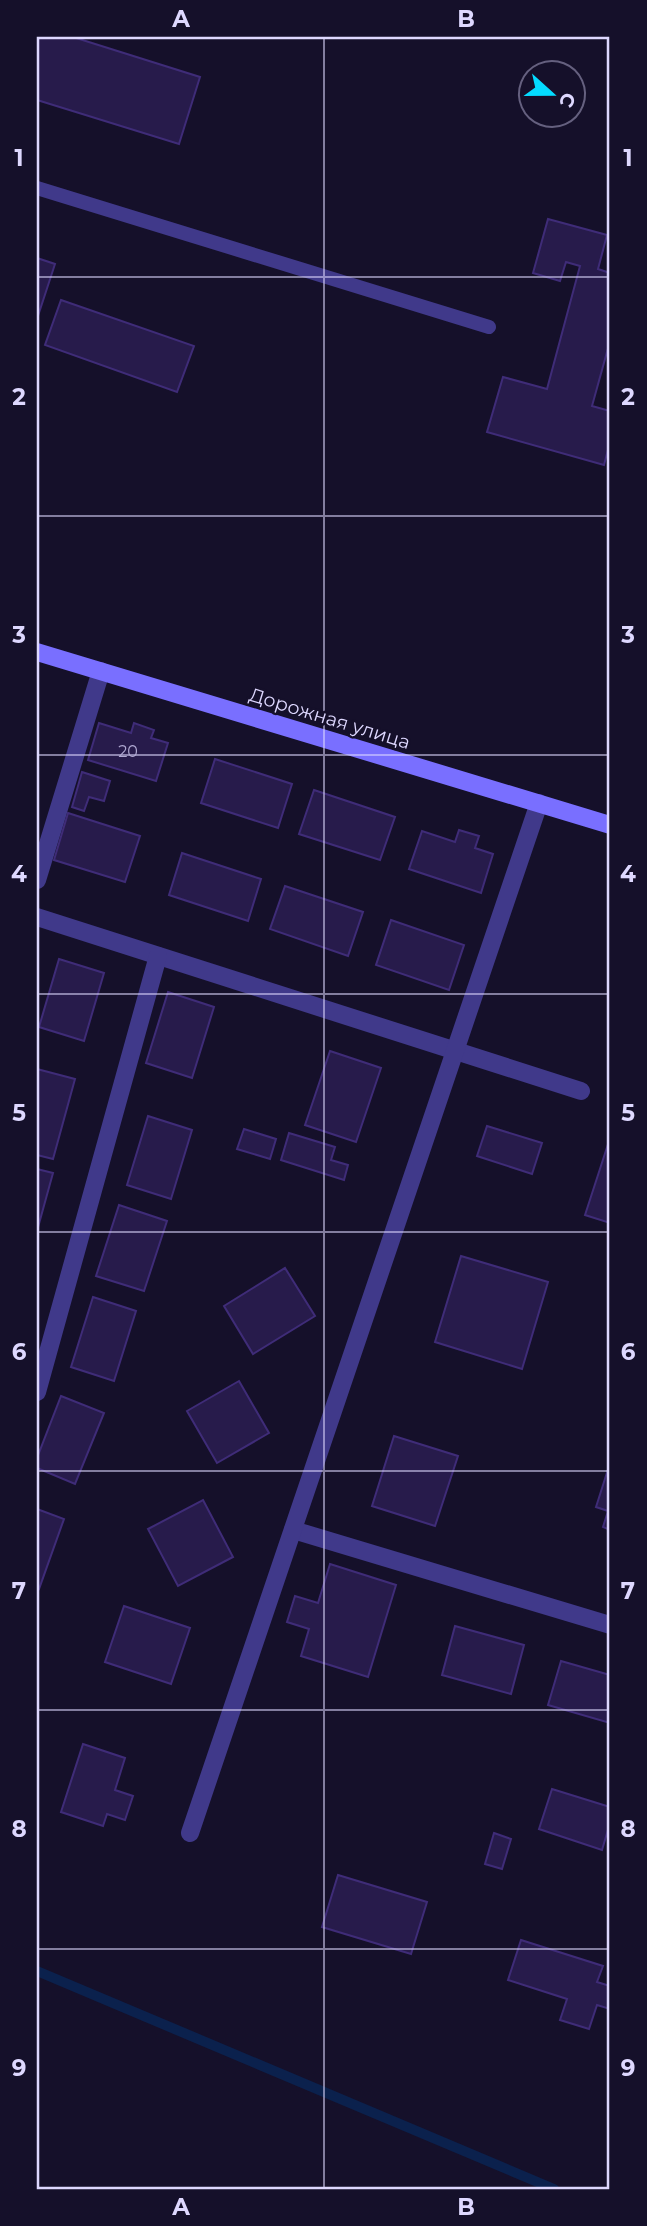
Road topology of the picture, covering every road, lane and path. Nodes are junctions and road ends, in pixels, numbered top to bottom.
1 (37, 188) edge
2 (489, 327) dead end
3 (37, 652) edge
4 (101, 671) junction
5 (539, 803) junction
6 (610, 825) edge
7 (37, 880) edge
8 (37, 918) edge
9 (158, 956) junction
10 (455, 1051) junction
11 (581, 1091) dead end
12 (37, 1392) edge
13 (293, 1530) junction
14 (610, 1625) edge
15 (190, 1833) dead end

1 - 2 lane
3 - 4 street, Дорожная улица
4 - 5 street, Дорожная улица
4 - 7 street
5 - 6 street, Дорожная улица
5 - 10 street
8 - 9 street
9 - 10 street
9 - 12 street
10 - 11 street
10 - 13 street
13 - 14 street
13 - 15 street

